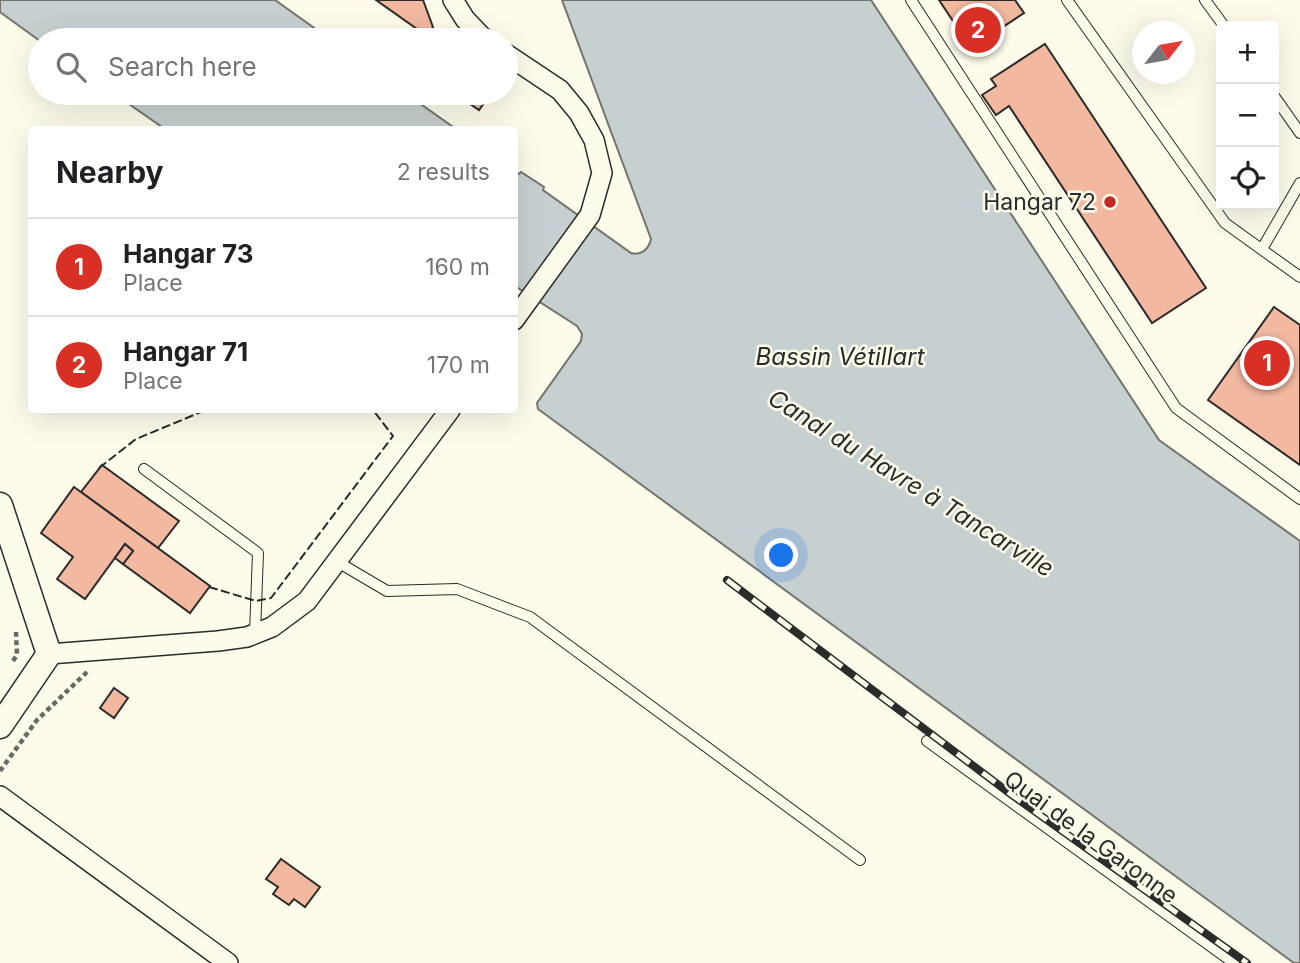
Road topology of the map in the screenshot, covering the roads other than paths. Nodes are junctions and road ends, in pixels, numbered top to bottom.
1 (453, 0) edge
2 (911, 0) edge
3 (1067, 0) edge
4 (1205, 0) edge
5 (1220, 21) edge
6 (474, 28) edge
7 (518, 62) edge
8 (1279, 103) edge
9 (1300, 133) edge
10 (1300, 183) edge
11 (1262, 249) junction
12 (1300, 276) edge
13 (520, 312) edge
14 (448, 413) edge
15 (144, 468) dead end
16 (1300, 499) edge
17 (0, 505) edge
18 (337, 562) junction
19 (255, 634) junction
20 (49, 654) junction
21 (0, 726) edge
22 (926, 741) dead end
23 (0, 796) edge
24 (860, 860) dead end
25 (228, 963) edge
26 (1234, 963) edge

1 - 6 street
2 - 16 lane
3 - 11 lane
4 - 5 lane
7 - 13 street
8 - 9 lane
10 - 11 lane
11 - 12 lane
14 - 18 street
15 - 19 lane
17 - 20 street
18 - 19 street
18 - 24 lane
19 - 20 street
20 - 21 street
22 - 26 lane, Quai de la Garonne
23 - 25 street

